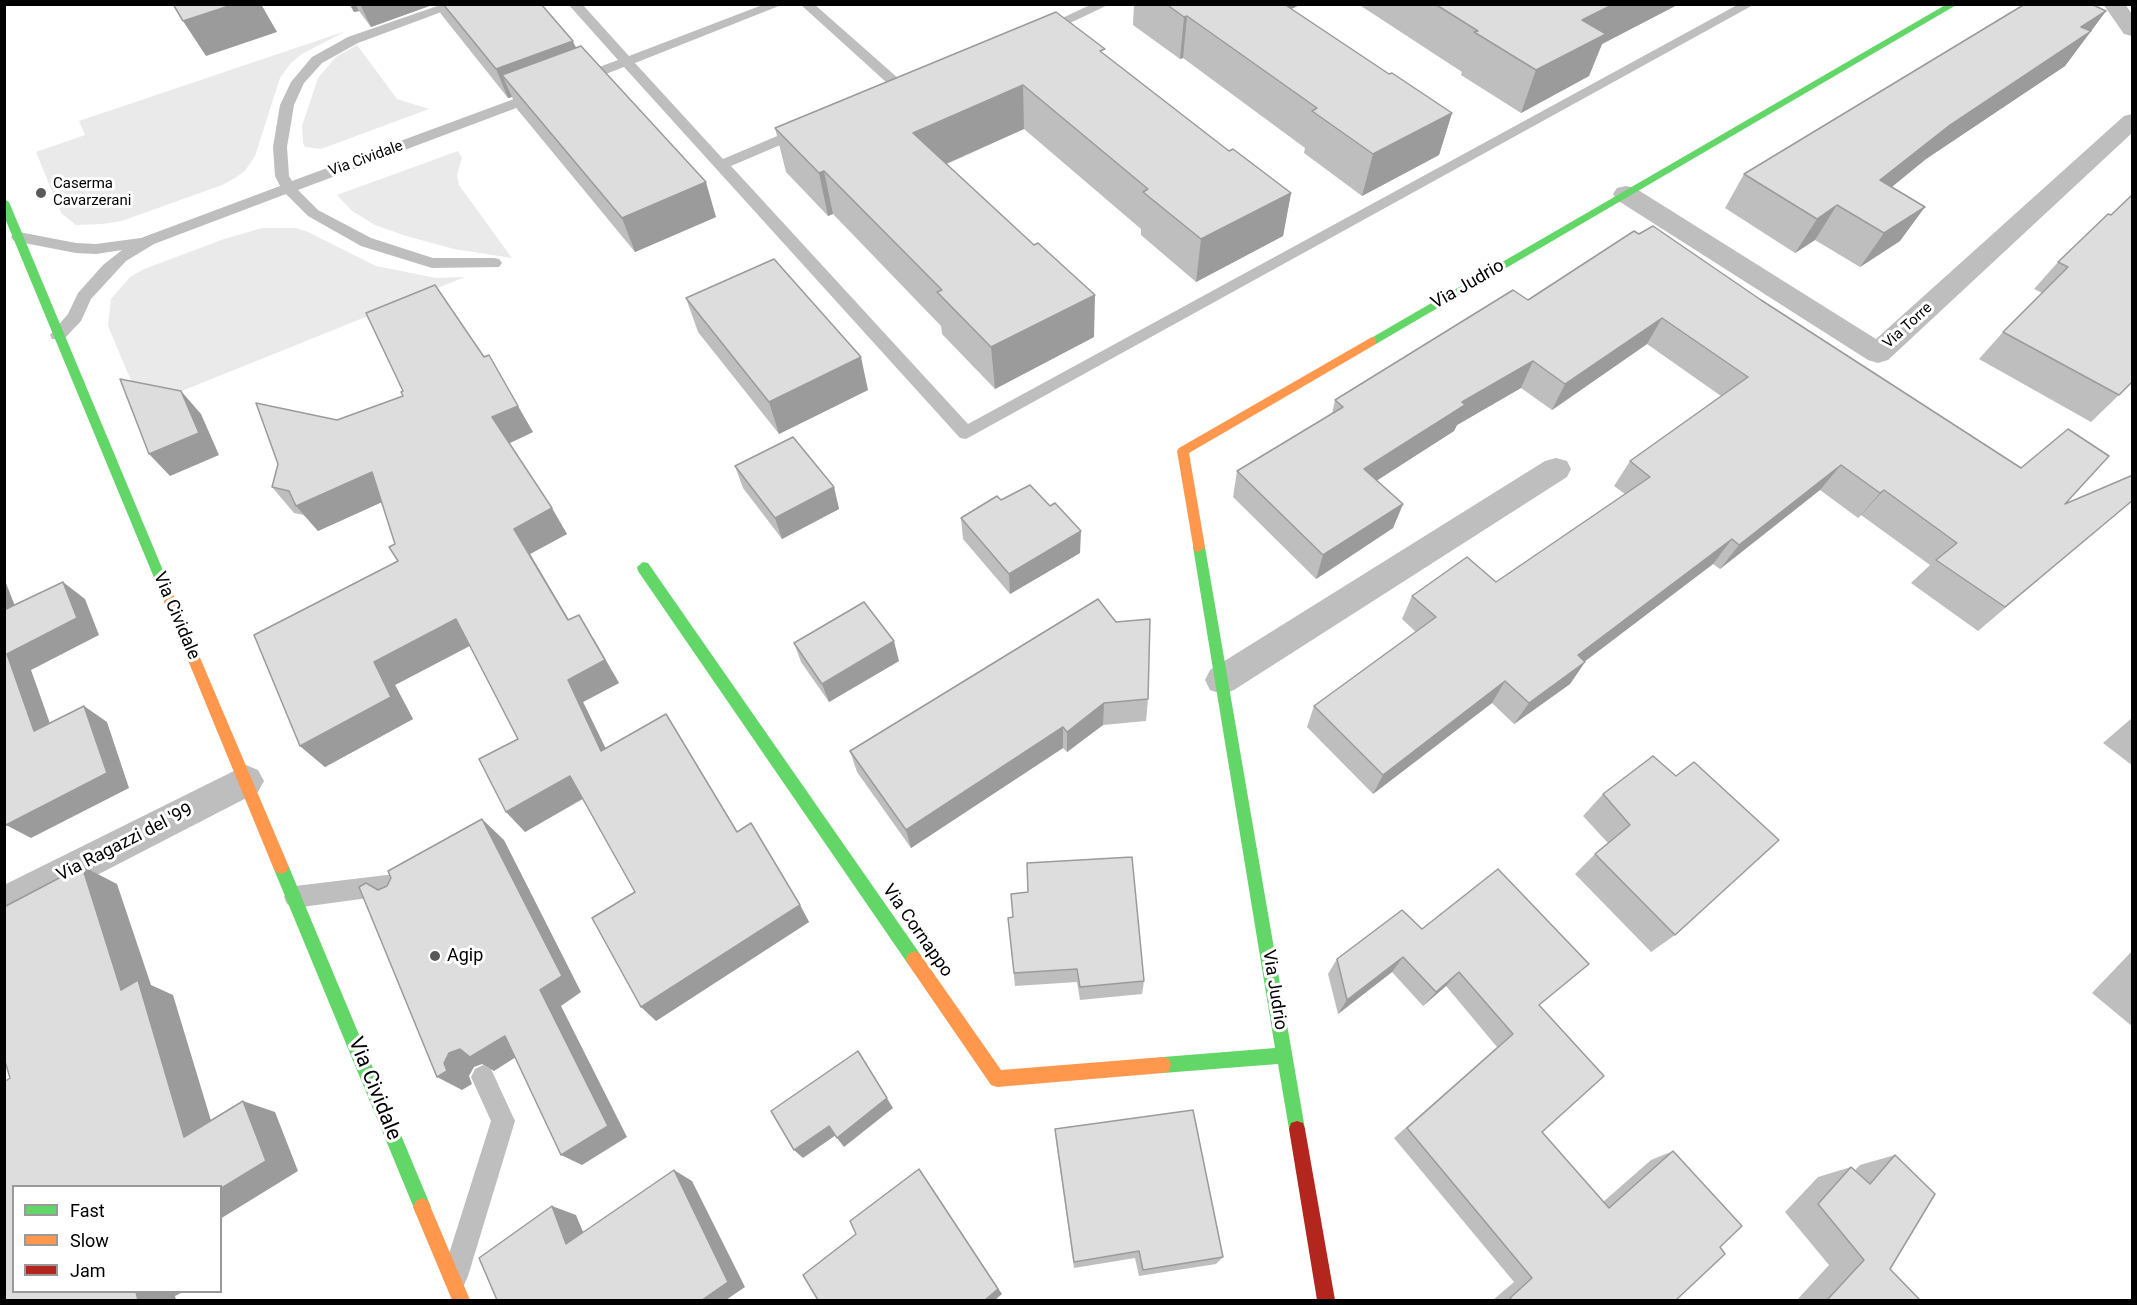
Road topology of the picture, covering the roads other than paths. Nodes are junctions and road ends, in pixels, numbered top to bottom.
1 (457, 4) edge
2 (574, 4) edge
3 (778, 4) edge
4 (806, 4) edge
5 (1104, 4) edge
6 (1749, 4) edge
7 (1954, 4) edge
8 (2114, 4) edge
9 (2133, 29) edge
10 (1030, 36) edge
11 (626, 62) junction
12 (902, 89) edge
13 (2133, 121) edge
14 (817, 125) edge
15 (721, 165) junction
16 (288, 188) junction
17 (1626, 194) junction
18 (4, 202) edge
19 (19, 237) junction
20 (149, 240) junction
21 (494, 263) dead end
22 (58, 335) junction
23 (1556, 469) dead end
24 (643, 567) dead end
25 (1222, 680) junction
26 (246, 781) junction
27 (403, 896) edge
28 (295, 897) junction
29 (4, 905) edge
30 (1284, 1055) junction
31 (483, 1077) edge
32 (457, 1291) edge
33 (1326, 1300) edge

1 - 16 lane
2 - 11 lane
3 - 11 lane, Via Cividale
4 - 12 lane
5 - 10 lane
6 - 15 lane
7 - 17 street, Via Judrio
8 - 9 street
11 - 15 lane
11 - 16 lane, Via Cividale
13 - 17 street, Via Torre
14 - 15 lane
16 - 20 lane, Via Cividale
16 - 21 lane
17 - 25 street, Via Judrio
18 - 19 street, Via Cividale
19 - 20 lane, Via Cividale
19 - 22 street, Via Cividale
20 - 22 lane, Via Cividale
22 - 26 street, Via Cividale
23 - 25 street
24 - 30 street, Via Cornappo
25 - 30 street, Via Judrio
26 - 28 street, Via Cividale
26 - 29 street, Via Ragazzi del '99
27 - 28 lane
28 - 32 street, Via Cividale
30 - 33 street, Via Judrio
31 - 32 lane, Via Cividale

